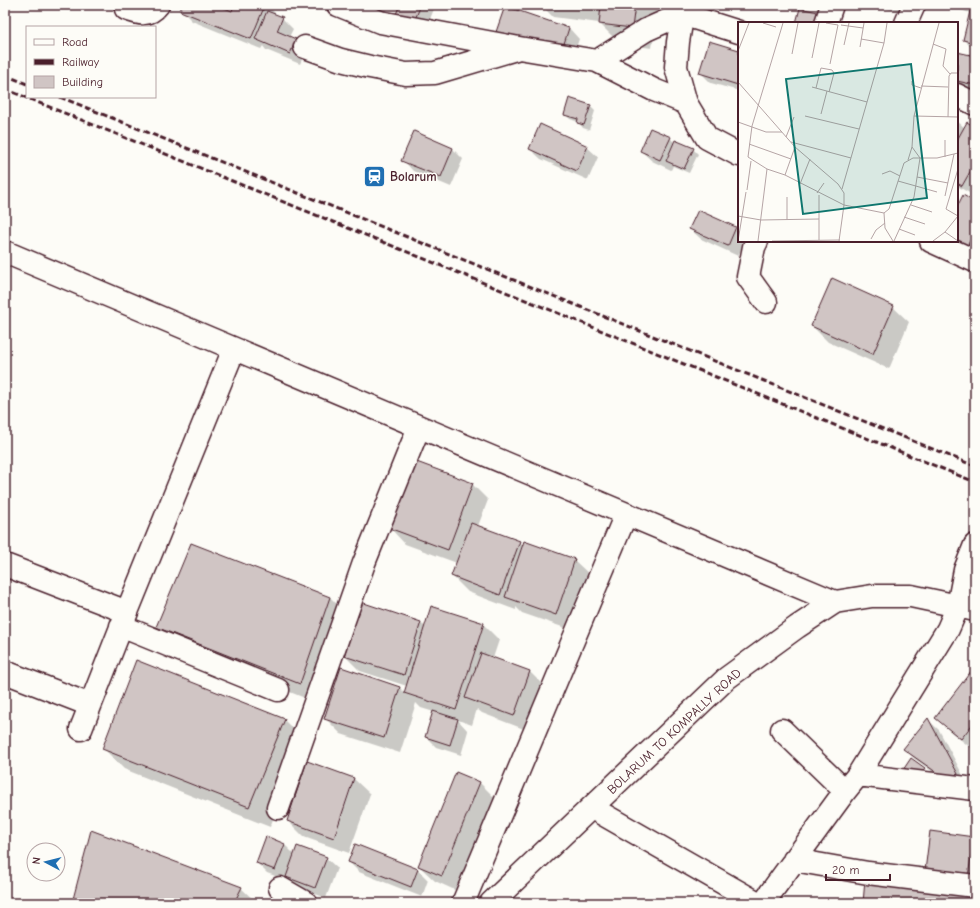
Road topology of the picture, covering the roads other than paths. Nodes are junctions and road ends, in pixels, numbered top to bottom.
1 (158, 5) edge
2 (338, 5) edge
3 (832, 5) edge
4 (914, 5) edge
5 (126, 9) dead end
6 (683, 10) edge
7 (381, 14) edge
8 (826, 22) edge
9 (906, 22) edge
10 (738, 32) edge
11 (305, 47) dead end
12 (519, 48) junction
13 (597, 61) junction
14 (958, 96) edge
15 (686, 103) junction
16 (975, 104) edge
17 (738, 154) edge
18 (756, 242) edge
19 (933, 242) edge
20 (5, 252) edge
21 (975, 261) edge
22 (766, 302) dead end
23 (234, 349) junction
24 (419, 426) junction
25 (626, 514) junction
26 (975, 545) edge
27 (5, 565) edge
28 (835, 602) junction
29 (966, 608) edge
30 (124, 620) junction
31 (5, 672) edge
32 (278, 690) dead end
33 (90, 705) junction
34 (81, 729) dead end
35 (782, 730) dead end
36 (852, 783) junction
37 (975, 789) edge
38 (278, 808) dead end
39 (592, 808) junction
40 (794, 860) junction
41 (975, 886) edge
42 (280, 888) dead end
43 (494, 902) edge
44 (306, 903) edge
45 (463, 903) edge
46 (758, 903) edge
47 (763, 903) edge

1 - 5 street
2 - 7 street
3 - 8 street
4 - 9 street
6 - 10 street
6 - 13 street
6 - 15 street
7 - 12 street
11 - 12 street
12 - 13 street
13 - 15 street
14 - 16 street
15 - 17 street
18 - 22 street
19 - 21 street
20 - 23 street
23 - 24 street
23 - 30 street
24 - 25 street
24 - 38 street
25 - 28 street
25 - 45 street
26 - 29 street
27 - 30 street
28 - 29 street, BOLARUM TO KOMPALLY ROAD
28 - 39 street, BOLARUM TO KOMPALLY ROAD
29 - 36 street
30 - 32 street
30 - 33 street
31 - 33 street
33 - 34 street
35 - 36 street
36 - 37 street
36 - 40 street
39 - 43 street, BOLARUM TO KOMPALLY ROAD
39 - 46 street
40 - 41 street
40 - 47 street
42 - 44 street

